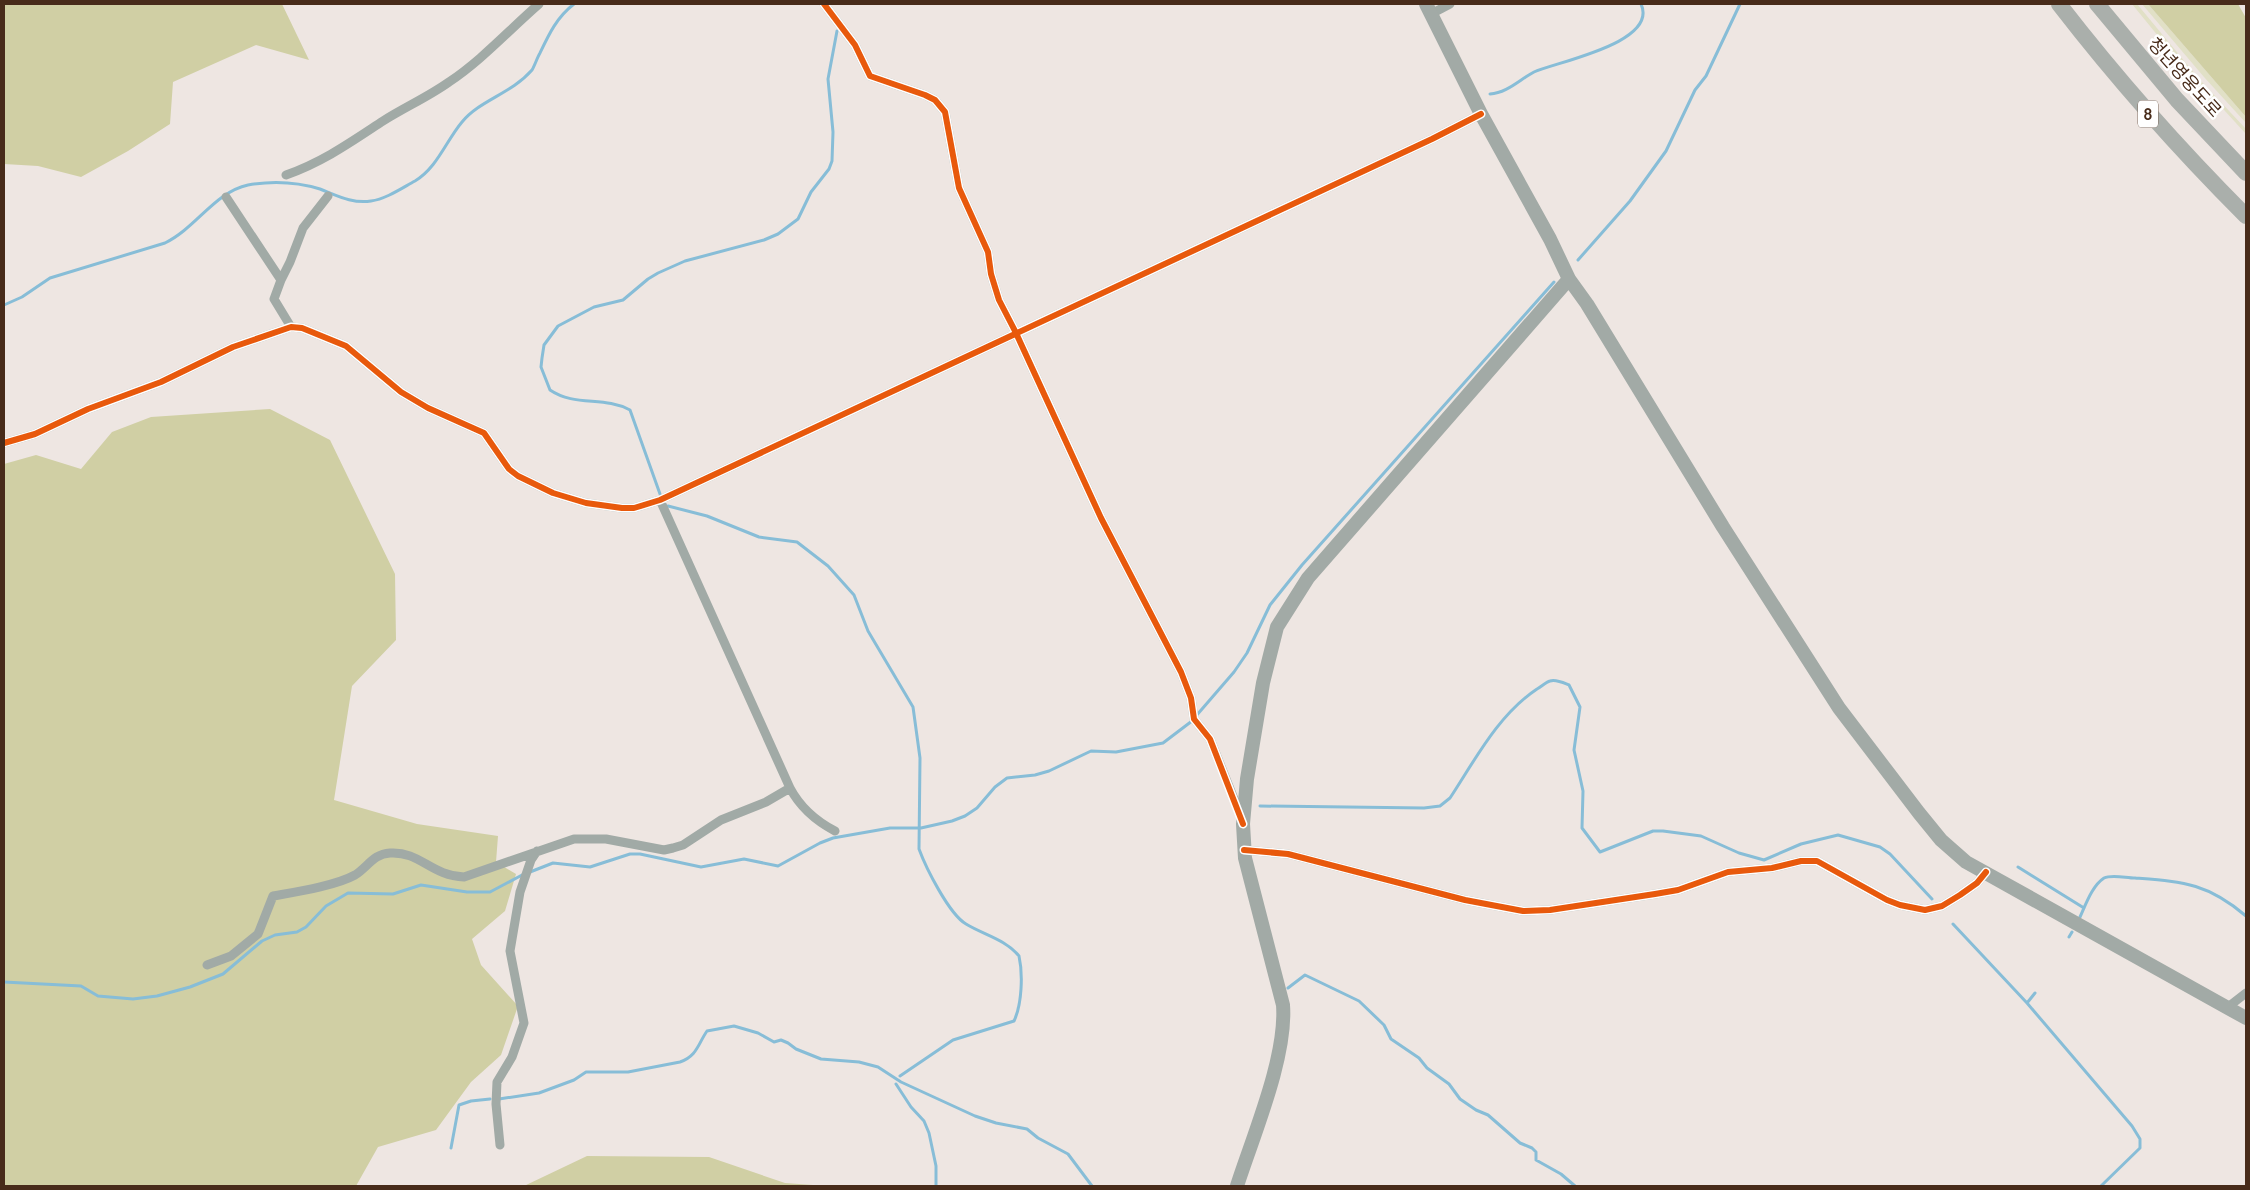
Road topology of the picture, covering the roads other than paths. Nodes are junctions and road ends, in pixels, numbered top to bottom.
1 (539, 4) edge
2 (824, 4) edge
3 (1450, 4) edge
4 (2059, 4) edge
5 (2098, 4) edge
6 (1428, 9) edge
7 (1482, 114) junction
8 (2246, 173) edge
9 (286, 175) dead end
10 (328, 196) dead end
11 (226, 197) dead end
12 (2246, 216) edge
13 (1569, 279) junction
14 (281, 280) junction
15 (291, 327) junction
16 (1016, 333) junction
17 (4, 443) edge
18 (660, 500) junction
19 (790, 788) junction
20 (1244, 824) junction
21 (835, 831) dead end
22 (538, 850) junction
23 (1244, 850) junction
24 (1986, 872) junction
25 (207, 965) dead end
26 (2246, 993) edge
27 (2228, 1007) junction
28 (2246, 1018) edge
29 (500, 1145) dead end
30 (1237, 1186) edge

1 - 9 street
2 - 16 street
3 - 6 street
4 - 12 highway, 8
5 - 8 highway, 청년영웅도로 / 8
6 - 7 main road
7 - 13 main road
7 - 16 street
10 - 14 street
11 - 14 street
13 - 20 main road
13 - 24 main road
14 - 15 street
15 - 17 street
15 - 18 street
16 - 18 street
16 - 20 street
18 - 19 street
19 - 21 street
19 - 22 street
20 - 23 main road
22 - 25 street
22 - 29 street
23 - 24 street
23 - 30 main road
24 - 27 main road
26 - 27 street
27 - 28 main road

